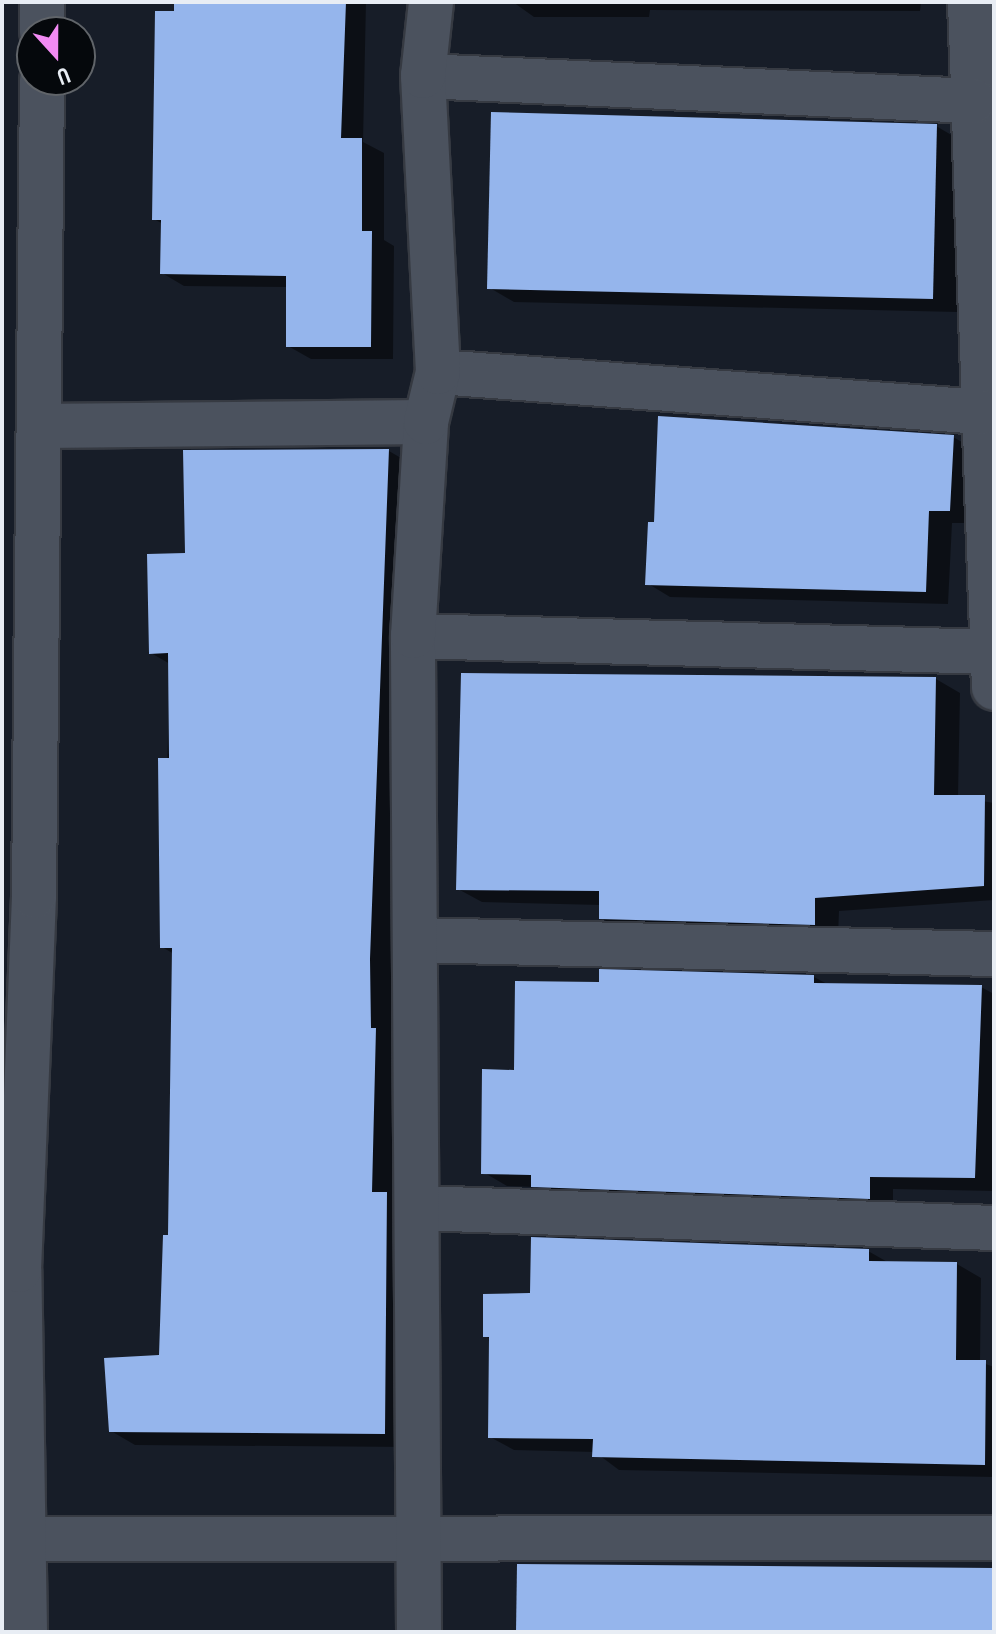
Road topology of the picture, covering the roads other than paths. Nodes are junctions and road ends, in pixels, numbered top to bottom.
1 (431, 2) edge
2 (970, 2) edge
3 (423, 76) junction
4 (42, 96) edge
5 (973, 101) junction
6 (438, 372) junction
7 (982, 412) junction
8 (426, 422) junction
9 (40, 426) junction
10 (413, 636) junction
11 (993, 670) edge
12 (416, 940) junction
13 (994, 954) edge
14 (419, 1208) junction
15 (994, 1228) edge
16 (10, 1270) edge
17 (994, 1538) edge
18 (24, 1539) junction
19 (421, 1541) junction
20 (25, 1632) edge
21 (419, 1632) edge

1 - 3 street
2 - 5 street
3 - 5 street
3 - 6 street
4 - 9 street
5 - 7 street
6 - 7 street
6 - 8 street
7 - 11 street
8 - 9 street
8 - 10 street
9 - 16 street
10 - 11 street
10 - 12 street
12 - 13 street
12 - 14 street
14 - 15 street
14 - 19 street
16 - 18 street
17 - 19 street
18 - 19 street
18 - 20 street
19 - 21 street

